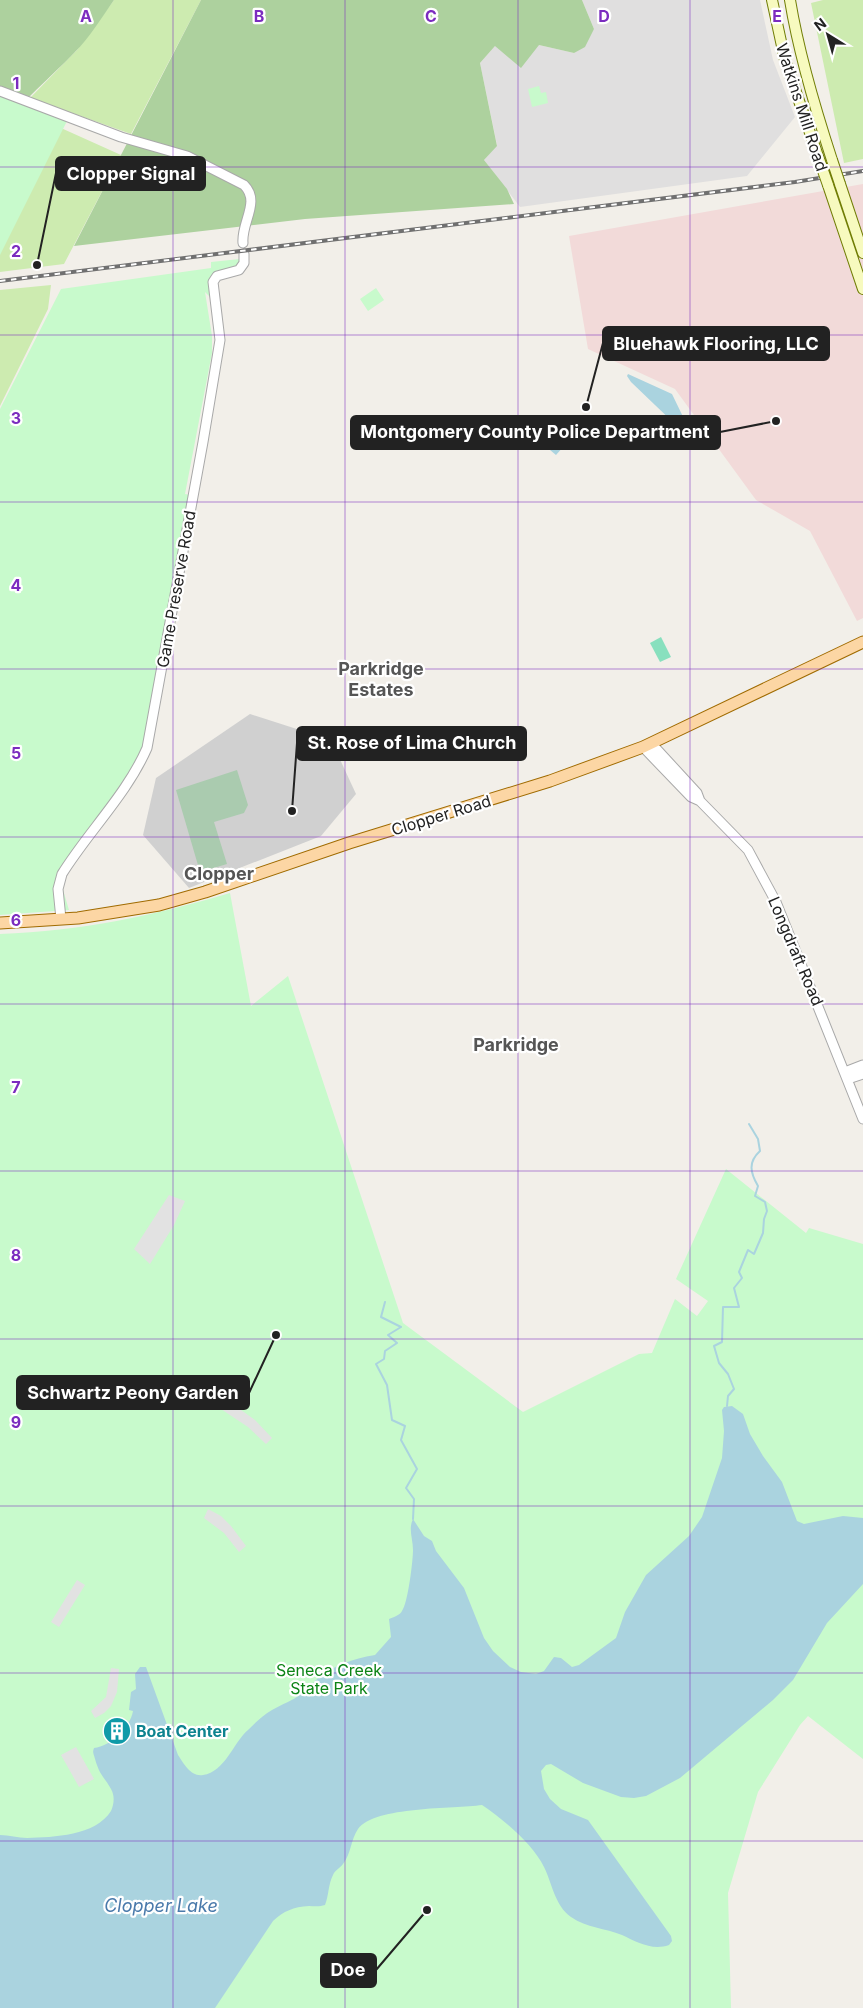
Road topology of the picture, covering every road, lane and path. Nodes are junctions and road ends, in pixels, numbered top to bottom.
1 (772, 0) edge
2 (790, 0) edge
3 (0, 91) edge
4 (243, 243) dead end
5 (863, 253) edge
6 (244, 254) dead end
7 (863, 289) edge
8 (863, 642) edge
9 (647, 745) junction
10 (61, 919) junction
11 (0, 923) edge
12 (863, 1065) edge
13 (863, 1074) edge
14 (846, 1076) junction
15 (863, 1119) edge

1 - 7 main road, Watkins Mill Road, bridge
2 - 5 main road, Watkins Mill Road, bridge
3 - 4 street
6 - 10 street, Game Preserve Road
8 - 9 main road, Clopper Road
9 - 10 main road, Clopper Road
9 - 14 street, Longdraft Road
10 - 11 main road, Clopper Road
12 - 14 street
13 - 14 street
14 - 15 street, Longdraft Road

